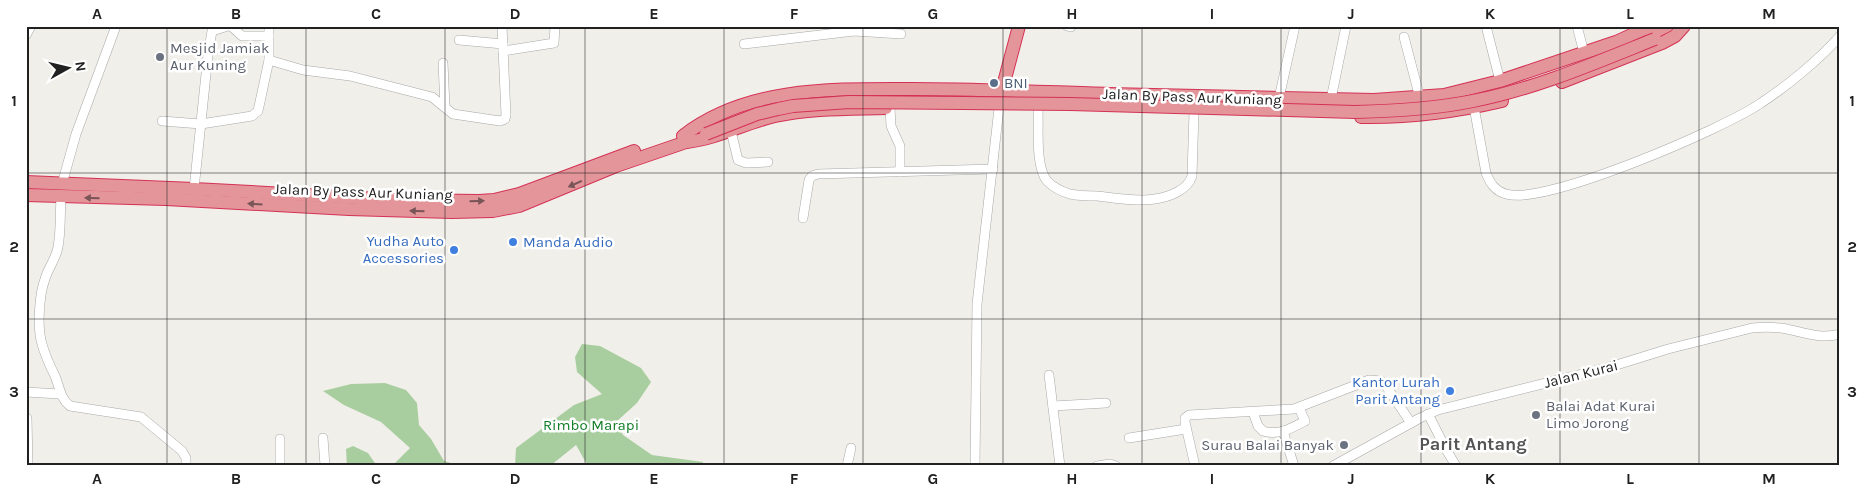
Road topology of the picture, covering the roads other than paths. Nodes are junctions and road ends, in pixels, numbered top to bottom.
1 (31, 26) edge
2 (116, 26) edge
3 (228, 26) edge
4 (232, 26) edge
5 (502, 26) edge
6 (555, 26) edge
7 (1019, 26) edge
8 (1295, 26) edge
9 (1346, 26) edge
10 (1486, 26) edge
11 (1577, 26) edge
12 (1667, 26) edge
13 (1680, 26) edge
14 (1684, 26) edge
15 (855, 28) edge
16 (269, 31) edge
17 (1652, 33) edge
18 (901, 34) dead end
19 (26, 35) edge
20 (1840, 36) edge
21 (1404, 37) dead end
22 (459, 40) dead end
23 (744, 44) dead end
24 (503, 47) junction
25 (1584, 53) junction
26 (269, 60) junction
27 (443, 63) dead end
28 (1500, 81) junction
29 (1002, 90) junction
30 (1109, 94) junction
31 (1280, 98) junction
32 (1420, 98) junction
33 (1331, 99) junction
34 (445, 107) junction
35 (890, 108) junction
36 (999, 108) junction
37 (1474, 108) junction
38 (1038, 109) junction
39 (1108, 111) junction
40 (1194, 112) junction
41 (162, 121) dead end
42 (201, 124) junction
43 (731, 131) junction
44 (684, 139) junction
45 (768, 162) dead end
46 (993, 169) junction
47 (900, 172) junction
48 (26, 182) edge
49 (194, 189) junction
50 (62, 190) junction
51 (166, 194) junction
52 (26, 195) edge
53 (332, 202) junction
54 (803, 218) dead end
55 (1840, 334) edge
56 (1049, 375) dead end
57 (26, 392) edge
58 (60, 394) junction
59 (1106, 403) dead end
60 (1052, 406) junction
61 (1300, 408) junction
62 (1253, 412) junction
63 (1428, 414) junction
64 (26, 418) edge
65 (1411, 423) junction
66 (1186, 429) junction
67 (1283, 431) junction
68 (323, 438) dead end
69 (1129, 438) dead end
70 (280, 439) dead end
71 (851, 448) dead end
72 (28, 466) edge
73 (186, 466) edge
74 (280, 466) edge
75 (325, 466) edge
76 (847, 466) edge
77 (975, 466) edge
78 (1060, 466) edge
79 (1097, 466) edge
80 (1116, 466) edge
81 (1195, 466) edge
82 (1294, 466) edge
83 (1333, 466) edge
84 (1456, 466) edge

1 - 19 street
2 - 50 street
3 - 42 street
4 - 16 street
5 - 24 street
6 - 24 street
7 - 29 highway
8 - 31 street
9 - 33 street
10 - 28 street
11 - 25 street
12 - 17 highway, Jalan By Pass Aur Kuniang
13 - 17 highway, Jalan By Pass Aur Kuniang
14 - 37 highway, Jalan By Pass Aur Kuniang
15 - 18 street
15 - 23 street
16 - 26 street
17 - 25 highway, Jalan By Pass Aur Kuniang
17 - 44 highway, Jalan By Pass Aur Kuniang, bridge
20 - 37 street
21 - 32 street
22 - 24 street
24 - 34 street
25 - 28 highway, Jalan By Pass Aur Kuniang
26 - 34 street
26 - 42 street
27 - 34 street
28 - 32 highway, Jalan By Pass Aur Kuniang
29 - 30 highway, Jalan By Pass Aur Kuniang
29 - 44 highway, Jalan By Pass Aur Kuniang
30 - 31 highway, Jalan By Pass Aur Kuniang
30 - 39 highway
31 - 33 highway, Jalan By Pass Aur Kuniang
32 - 33 highway, Jalan By Pass Aur Kuniang
35 - 36 highway, Jalan By Pass Aur Kuniang
35 - 43 highway, Jalan By Pass Aur Kuniang
35 - 47 street
36 - 38 highway, Jalan By Pass Aur Kuniang
36 - 46 street
37 - 40 highway, Jalan By Pass Aur Kuniang
38 - 39 highway, Jalan By Pass Aur Kuniang
38 - 40 street
39 - 40 highway, Jalan By Pass Aur Kuniang
41 - 42 street
42 - 49 street
43 - 44 highway, Jalan By Pass Aur Kuniang
43 - 45 street
44 - 53 highway, Jalan By Pass Aur Kuniang
46 - 47 street
46 - 77 street
47 - 54 street
48 - 50 highway, Jalan By Pass Aur Kuniang
49 - 51 highway, Jalan By Pass Aur Kuniang
49 - 53 highway, Jalan By Pass Aur Kuniang
50 - 51 highway, Jalan By Pass Aur Kuniang
50 - 52 highway, Jalan By Pass Aur Kuniang
50 - 58 street
53 -> 51 highway, Jalan By Pass Aur Kuniang
55 - 63 street, Jalan Kurai
56 - 60 street
57 - 58 street
58 - 73 street
59 - 60 street
60 - 78 street
61 - 62 street
61 - 65 street
61 - 67 street
62 - 66 street
62 - 67 street
63 - 65 street, Jalan Kurai
63 - 84 street
64 - 72 street
65 - 83 street, Jalan Kurai
66 - 69 street
66 - 81 street
67 - 82 street
68 - 75 street
70 - 74 street
71 - 76 street
79 - 80 street

